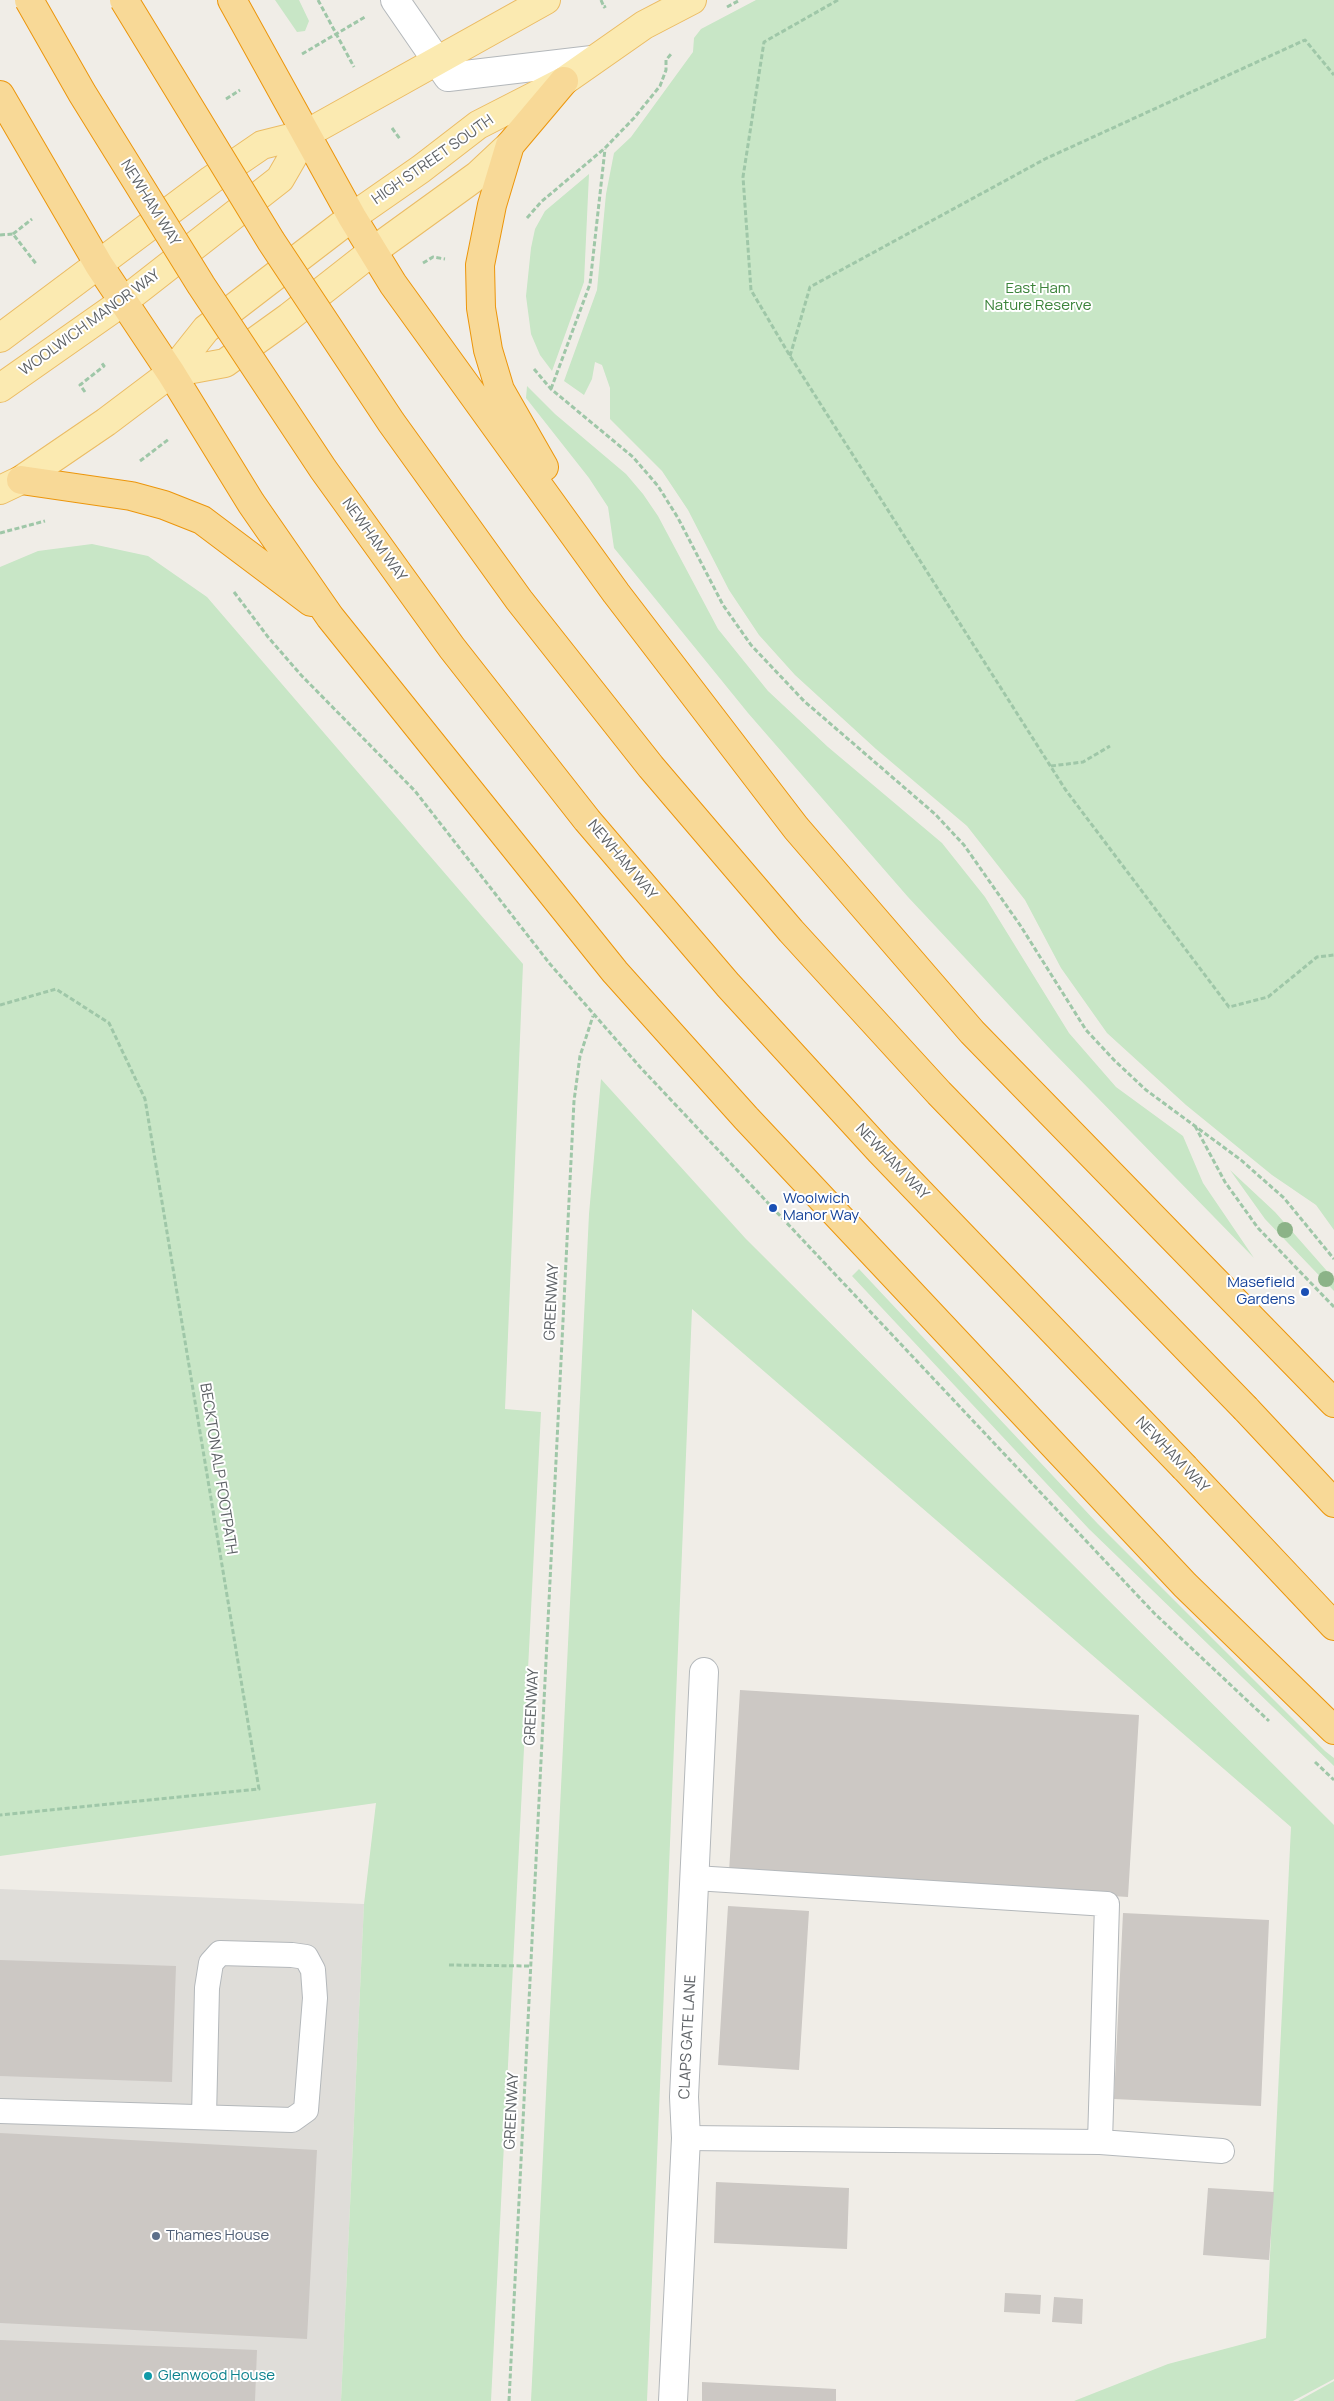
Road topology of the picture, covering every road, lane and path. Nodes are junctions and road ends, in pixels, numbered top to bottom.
1 (29, 0) edge
2 (124, 0) edge
3 (232, 0) edge
4 (318, 0) edge
5 (395, 0) edge
6 (546, 0) edge
7 (692, 0) edge
8 (838, 0) edge
9 (367, 16) dead end
10 (336, 34) junction
11 (303, 53) dead end
12 (436, 60) junction
13 (592, 60) junction
14 (666, 60) dead end
15 (356, 71) dead end
16 (1334, 75) edge
17 (564, 81) junction
18 (0, 95) edge
19 (306, 134) junction
20 (510, 145) junction
21 (605, 148) junction
22 (541, 202) dead end
23 (39, 214) dead end
24 (352, 217) junction
25 (13, 234) junction
26 (0, 235) edge
27 (373, 251) junction
28 (433, 257) dead end
29 (99, 265) junction
30 (420, 265) dead end
31 (43, 272) dead end
32 (124, 301) junction
33 (0, 338) edge
34 (790, 356) junction
35 (99, 358) dead end
36 (530, 363) dead end
37 (171, 373) junction
38 (0, 388) edge
39 (551, 389) junction
40 (88, 396) dead end
41 (174, 436) dead end
42 (135, 465) dead end
43 (11, 485) edge
44 (231, 588) dead end
45 (616, 593) junction
46 (330, 617) junction
47 (1110, 746) dead end
48 (1051, 766) junction
49 (1334, 955) edge
50 (0, 1005) edge
51 (593, 1016) junction
52 (1194, 1124) junction
53 (1334, 1259) edge
54 (1334, 1307) edge
55 (1334, 1403) edge
56 (1334, 1503) edge
57 (1334, 1626) edge
58 (704, 1672) dead end
59 (1275, 1726) dead end
60 (1334, 1730) edge
61 (1310, 1758) dead end
62 (1334, 1780) edge
63 (0, 1815) edge
64 (695, 1878) junction
65 (449, 1965) dead end
66 (531, 1966) junction
67 (0, 2111) edge
68 (204, 2117) junction
69 (686, 2138) junction
70 (1100, 2142) junction
71 (1222, 2151) dead end
72 (509, 2401) edge
73 (673, 2401) edge

1 - 57 highway, NEWHAM WAY, bridge
2 - 56 highway, bridge
3 - 19 highway
4 - 10 path
5 - 12 street
6 - 12 main road
7 - 13 main road, HIGH STREET SOUTH
8 - 34 path
9 - 10 path
10 - 11 path
10 - 15 path
12 - 13 street
12 - 19 main road
13 - 17 main road, HIGH STREET SOUTH
14 - 21 path
16 - 34 path
17 - 20 highway
17 - 24 main road, HIGH STREET SOUTH
18 - 29 highway
19 - 24 highway
19 - 29 main road
19 - 32 main road, WOOLWICH MANOR WAY
20 - 27 main road
20 - 45 highway
21 - 22 path
21 - 39 path
23 - 25 path
24 - 27 highway
24 - 37 main road, HIGH STREET SOUTH
25 - 26 path
25 - 31 path
27 - 37 main road
27 - 45 highway
28 - 30 path
29 - 32 highway
29 - 33 main road
32 - 37 highway
32 - 38 main road, WOOLWICH MANOR WAY
34 - 48 path
35 - 40 path
36 - 39 path
37 - 43 main road
37 - 46 highway
39 - 52 path
41 - 42 path
43 - 46 highway
44 - 51 path
45 - 55 highway
46 - 60 highway
47 - 48 path
48 - 49 path
50 - 63 path, BECKTON ALP FOOTPATH
51 - 59 path
51 - 66 path, GREENWAY
52 - 53 path
52 - 54 path
58 - 64 street, CLAPS GATE LANE
61 - 62 path
64 - 69 street, CLAPS GATE LANE
64 - 70 lane
65 - 66 path
66 - 72 path, GREENWAY
67 - 68 lane
68 - 68 lane
69 - 70 lane
69 - 73 street, CLAPS GATE LANE
70 - 71 lane

